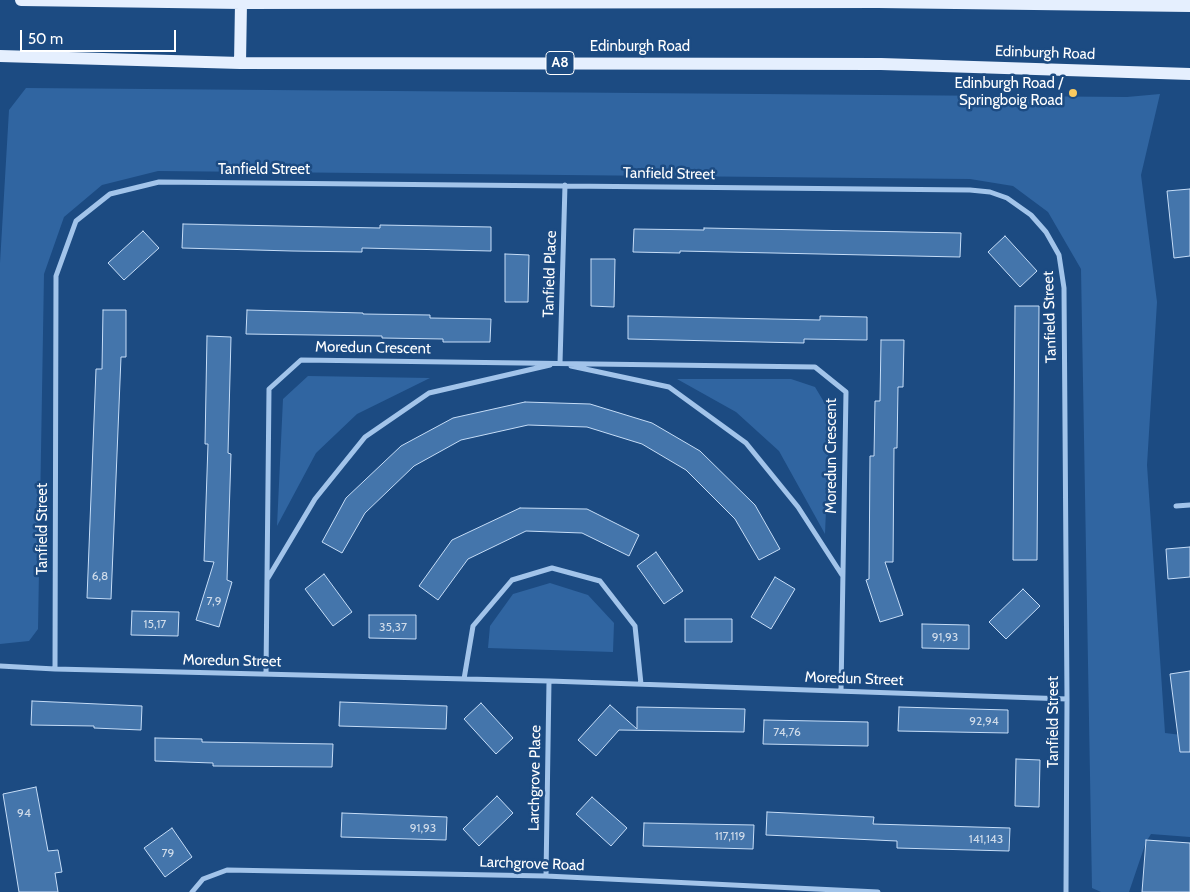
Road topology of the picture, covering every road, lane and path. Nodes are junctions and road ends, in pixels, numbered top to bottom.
1 (21, 0) edge
2 (241, 3) junction
3 (1190, 6) edge
4 (0, 56) edge
5 (240, 63) junction
6 (1190, 74) edge
7 (565, 185) junction
8 (560, 363) junction
9 (1190, 505) edge
10 (1176, 506) dead end
11 (843, 575) junction
12 (267, 580) junction
13 (0, 666) edge
14 (55, 669) junction
15 (266, 674) junction
16 (464, 679) junction
17 (548, 681) junction
18 (641, 684) junction
19 (841, 691) junction
20 (1067, 698) junction
21 (546, 876) junction
22 (714, 885) junction
23 (192, 892) edge
24 (715, 892) edge
25 (878, 892) edge
26 (1066, 892) edge

1 - 2 main road
2 - 3 main road
2 - 5 main road
4 - 5 main road, Edinburgh Road / A8
5 - 6 main road, Edinburgh Road / A8
7 - 8 street, Tanfield Place
7 - 14 street, Tanfield Street
7 - 20 street, Tanfield Street
8 - 11 street, Moredun Crescent
8 - 11 street, Moredun Crescent
8 - 12 street, Moredun Crescent
8 - 12 street, Moredun Crescent
9 - 10 street
11 - 19 street, Moredun Crescent
12 - 15 street, Moredun Crescent
13 - 14 street, Moredun Street
14 - 15 street, Moredun Street
15 - 16 street, Moredun Street
16 - 17 street, Moredun Street
16 - 18 street
17 - 18 street, Moredun Street
17 - 21 street, Larchgrove Place
18 - 19 street, Moredun Street
19 - 20 street, Moredun Street
20 - 26 street, Tanfield Street
21 - 22 street, Larchgrove Road
21 - 23 street, Larchgrove Road
22 - 24 street
22 - 25 street, Larchgrove Road

